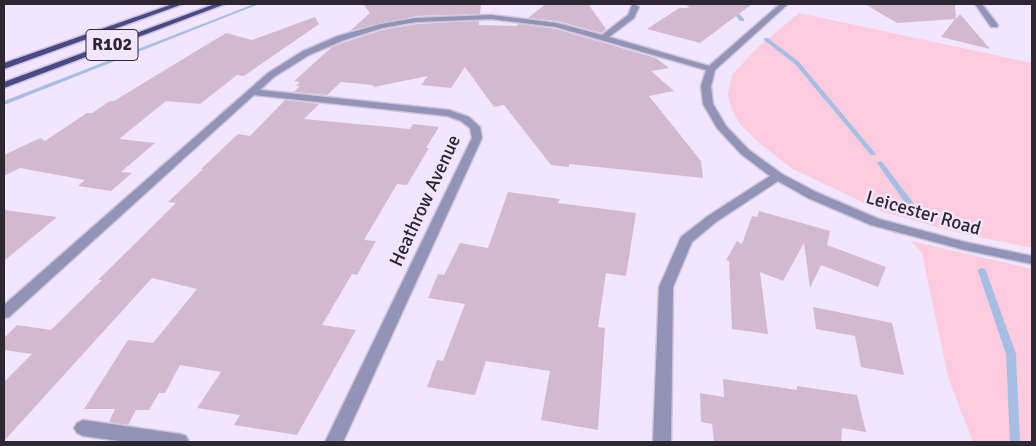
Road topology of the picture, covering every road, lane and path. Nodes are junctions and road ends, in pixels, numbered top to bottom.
1 (179, 4) edge
2 (221, 4) edge
3 (784, 4) edge
4 (978, 4) edge
5 (634, 7) dead end
6 (994, 25) dead end
7 (603, 38) junction
8 (4, 66) edge
9 (711, 68) junction
10 (4, 85) edge
11 (252, 92) junction
12 (778, 176) junction
13 (1032, 260) edge
14 (4, 314) edge
15 (84, 428) dead end
16 (180, 442) edge
17 (334, 442) edge
18 (662, 442) edge

1 - 8 main road, R102
2 - 10 main road, R102
3 - 9 street
4 - 6 street
5 - 7 street
7 - 9 street
7 - 11 street
9 - 12 street, Leicester Road
11 - 14 street
11 - 17 street, Heathrow Avenue
12 - 13 street, Leicester Road
12 - 18 street
15 - 16 street

